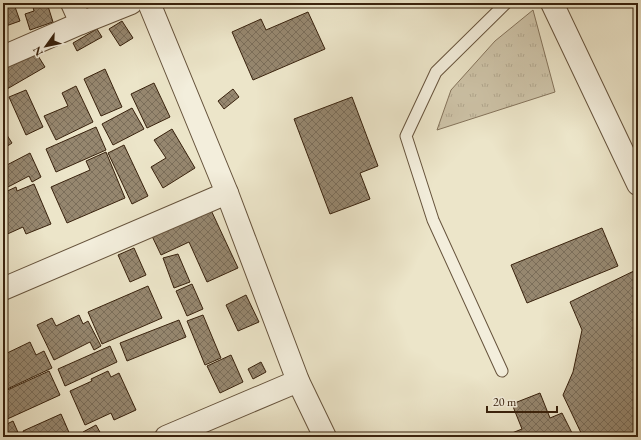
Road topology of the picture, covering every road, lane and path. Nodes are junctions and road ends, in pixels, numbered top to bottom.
1 (72, 3) edge
2 (131, 3) edge
3 (149, 3) edge
4 (506, 3) edge
5 (552, 3) edge
6 (81, 23) junction
7 (3, 56) edge
8 (638, 184) edge
9 (226, 193) junction
10 (3, 289) edge
11 (502, 371) dead end
12 (298, 382) junction
13 (166, 437) edge
14 (324, 437) edge

1 - 6 street
2 - 6 street
3 - 9 street
4 - 11 lane
5 - 8 street
6 - 7 street
9 - 10 street
9 - 12 street
12 - 13 street
12 - 14 street

